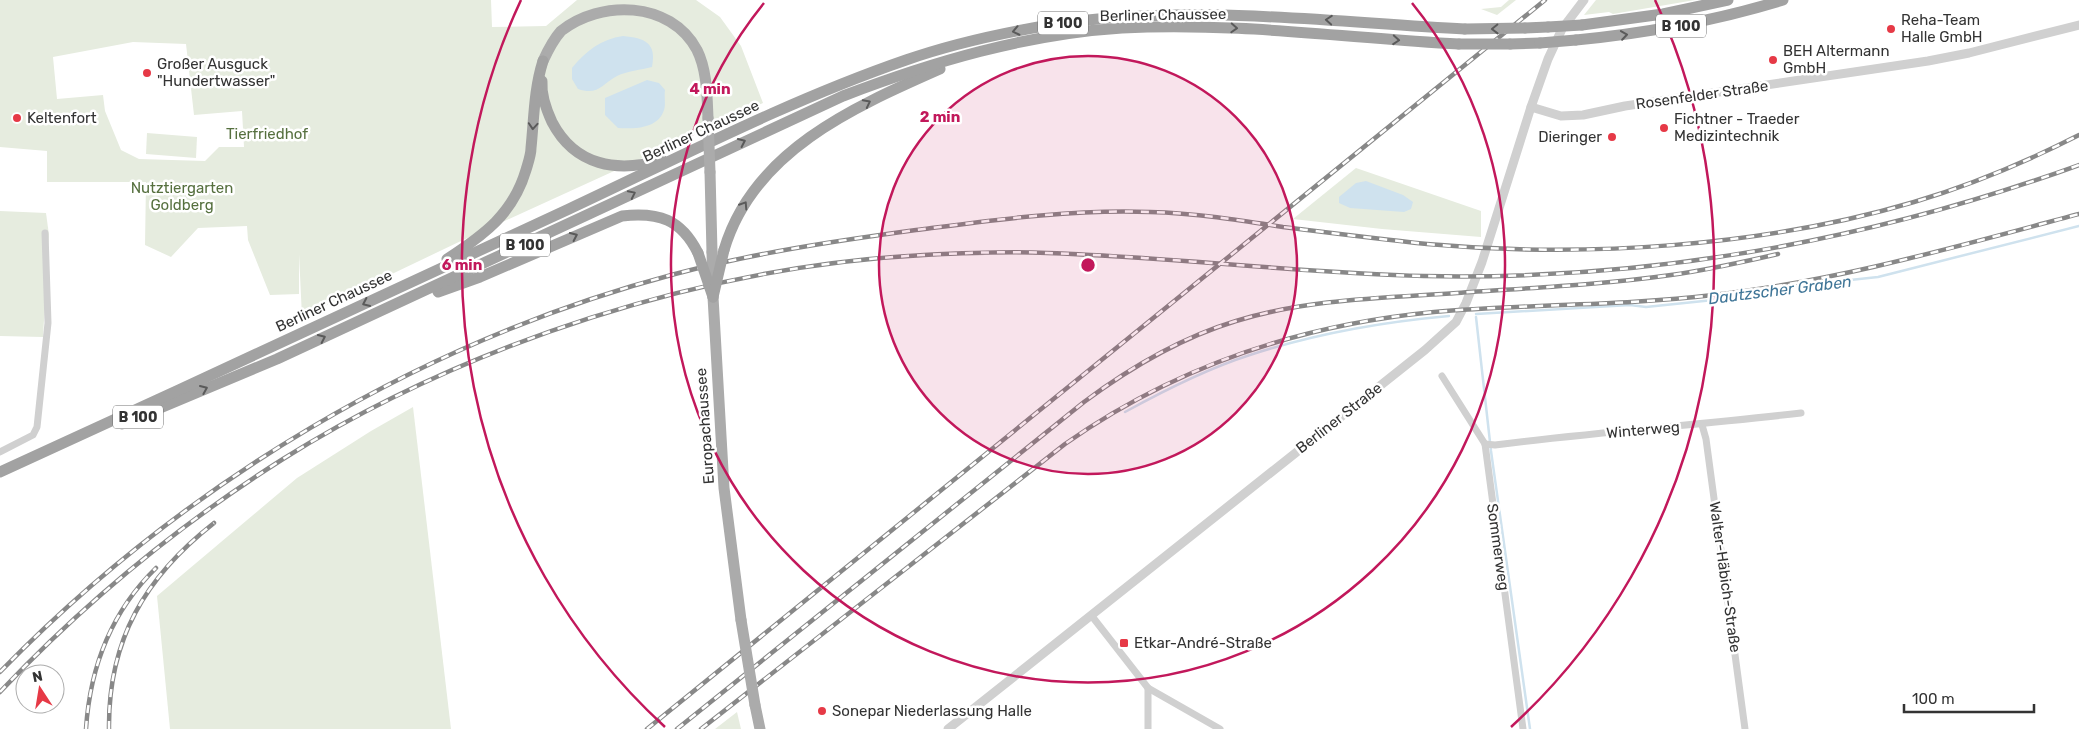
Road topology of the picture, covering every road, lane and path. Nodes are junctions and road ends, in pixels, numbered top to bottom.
1 (1584, 0) edge
2 (1728, 0) edge
3 (1783, 0) edge
4 (2079, 25) edge
5 (976, 53) junction
6 (543, 61) junction
7 (1530, 107) junction
8 (692, 151) junction
9 (45, 233) dead end
10 (410, 283) junction
11 (713, 297) junction
12 (398, 303) junction
13 (1442, 376) dead end
14 (1801, 413) dead end
15 (1702, 425) junction
16 (1489, 445) junction
17 (0, 452) edge
18 (0, 472) edge
19 (0, 480) edge
20 (1091, 615) junction
21 (1148, 688) junction
22 (760, 729) edge
23 (948, 729) edge
24 (1148, 729) edge
25 (1220, 729) edge
26 (1523, 729) edge
27 (1745, 729) edge

1 - 7 street, Berliner Straße
2 -> 8 highway, Berliner Chaussee / B 100, bridge
5 -> 3 highway, Berliner Chaussee / B 100, bridge
4 - 7 street, Rosenfelder Straße
11 -> 5 highway, bridge
12 -> 5 highway, Berliner Chaussee / B 100
6 - 8 highway
6 -> 10 highway
6 - 11 main road, Europachaussee, bridge
7 - 20 street, Berliner Straße
8 - 10 highway, Berliner Chaussee / B 100
9 - 17 street
10 -> 18 highway, Berliner Chaussee / B 100
12 -> 11 highway, bridge
11 - 22 main road, Europachaussee, bridge
19 -> 12 highway, Berliner Chaussee / B 100
13 - 16 street, Sommerweg
14 - 15 street, Winterweg
15 - 16 street, Winterweg
15 - 27 street, Walter-Häbich-Straße
16 - 26 street, Sommerweg
20 - 21 street
20 - 23 street, Berliner Straße
21 - 24 street
21 - 25 street

